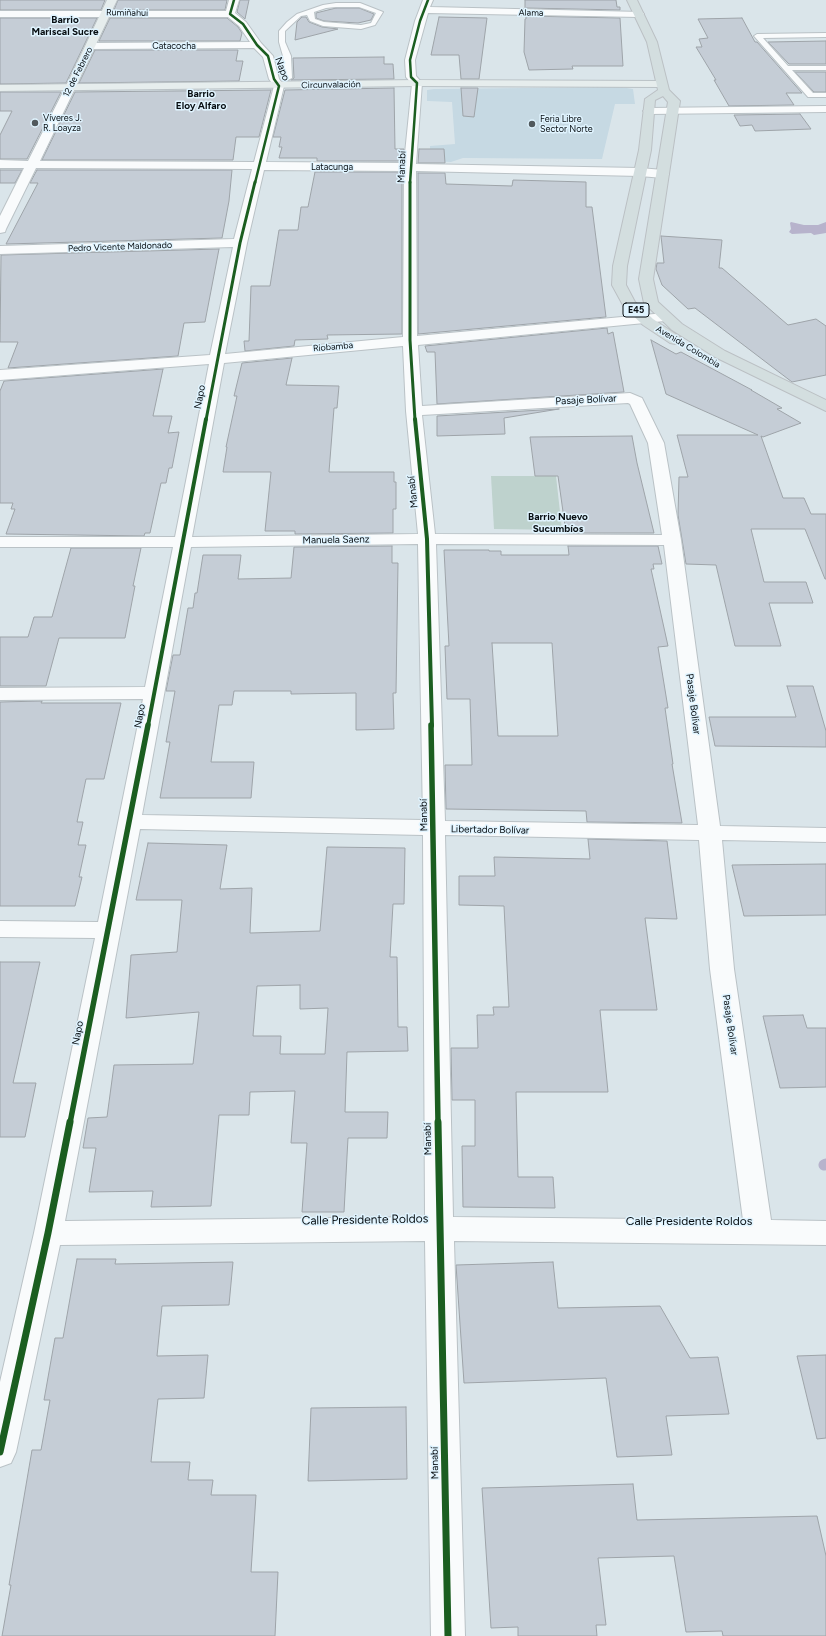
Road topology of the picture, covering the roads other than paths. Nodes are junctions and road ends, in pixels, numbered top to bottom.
1 (112, 0) edge
2 (234, 0) edge
3 (428, 0) edge
4 (632, 0) edge
5 (424, 10) junction
6 (312, 11) junction
7 (105, 13) junction
8 (0, 14) edge
9 (230, 14) junction
10 (639, 14) junction
11 (826, 35) edge
12 (257, 45) junction
13 (91, 46) junction
14 (788, 68) junction
15 (826, 68) edge
16 (0, 80) edge
17 (414, 80) junction
18 (280, 81) junction
19 (662, 83) junction
20 (72, 84) junction
21 (0, 88) edge
22 (826, 95) edge
23 (826, 109) edge
24 (649, 111) junction
25 (673, 111) junction
26 (0, 164) edge
27 (31, 165) junction
28 (259, 166) junction
29 (410, 167) junction
30 (640, 172) junction
31 (663, 174) junction
32 (0, 229) edge
33 (240, 243) junction
34 (0, 250) edge
35 (665, 317) junction
36 (644, 319) junction
37 (410, 340) junction
38 (216, 358) junction
39 (0, 375) edge
40 (826, 406) edge
41 (414, 411) junction
42 (826, 417) edge
43 (427, 539) junction
44 (672, 540) junction
45 (0, 542) edge
46 (182, 542) junction
47 (153, 693) junction
48 (0, 694) edge
49 (130, 822) junction
50 (434, 828) junction
51 (710, 834) junction
52 (826, 835) edge
53 (0, 929) edge
54 (107, 930) junction
55 (439, 1229) junction
56 (759, 1232) junction
57 (48, 1233) junction
58 (826, 1233) edge
59 (4, 1412) edge
60 (0, 1452) edge
61 (448, 1636) edge

1 - 7 main road, 12 de Febrero
2 - 9 street
3 - 5 street, Manabí
4 - 10 main road, Avenida Colombia / E45
5 - 10 street, Alama
5 - 17 street, Manabí
6 - 6 lane
6 - 18 lane
7 - 8 street, Rumiñahui
7 - 9 street, Rumiñahui
7 - 13 main road, 12 de Febrero
9 - 12 street, Napo
10 - 19 main road, Avenida Colombia / E45
11 - 14 lane
12 - 13 street, Catacocha
12 - 18 street, Napo
13 - 20 main road, 12 de Febrero
14 - 15 lane
14 - 22 lane
16 - 20 main road, Circunvalación
17 - 18 main road, Circunvalación
17 - 19 main road, Circunvalación
17 - 29 street, Manabí
18 - 20 main road, Circunvalación
18 - 28 street, Napo
19 - 24 main road, Avenida Colombia / E45
19 - 25 main road, Avenida Colombia / E45
20 - 21 main road, Circunvalación
20 - 27 street, 12 de Febrero
23 - 25 street
24 - 25 street
24 - 30 main road, Avenida Colombia / E45
25 - 31 main road, Avenida Colombia / E45
26 - 27 street, Latacunga
27 - 28 street, Latacunga
27 - 32 street, 12 de Febrero
28 - 29 street, Latacunga
28 - 33 street, Napo
29 - 30 street, Latacunga
29 - 37 street, Manabí
30 - 31 street, Latacunga
30 - 36 main road, Avenida Colombia / E45
31 - 35 main road, Avenida Colombia / E45
33 - 34 street, Pedro Vicente Maldonado
33 - 38 street, Napo
35 - 36 street, Riobamba
35 - 40 main road, Avenida Colombia / E45
36 - 37 street, Riobamba
36 - 42 main road, Avenida Colombia / E45
37 - 38 street, Riobamba
37 - 41 street, Manabí
38 - 39 street, Riobamba
38 - 46 street, Napo
41 - 43 street, Manabí
41 - 44 street, Pasaje Bolívar
43 - 44 street, Manuela Saenz
43 - 46 street, Manuela Saenz
43 - 50 street, Manabí
44 - 51 street, Pasaje Bolívar
45 - 46 street, Manuela Saenz
46 - 47 street, Napo
47 - 48 street
47 - 49 street, Napo
49 - 50 street, Libertador Bolívar
49 - 54 street, Napo
50 - 51 street, Libertador Bolívar
50 - 55 street, Manabí
51 - 52 street, Libertador Bolívar
51 - 56 street, Pasaje Bolívar
53 - 54 street
54 - 57 street, Napo
55 - 56 street, Calle Presidente Roldos
55 - 57 street, Calle Presidente Roldos
55 - 61 street, Manabí
56 - 58 street, Calle Presidente Roldos
57 - 59 street, Napo
59 - 60 street, Napo

